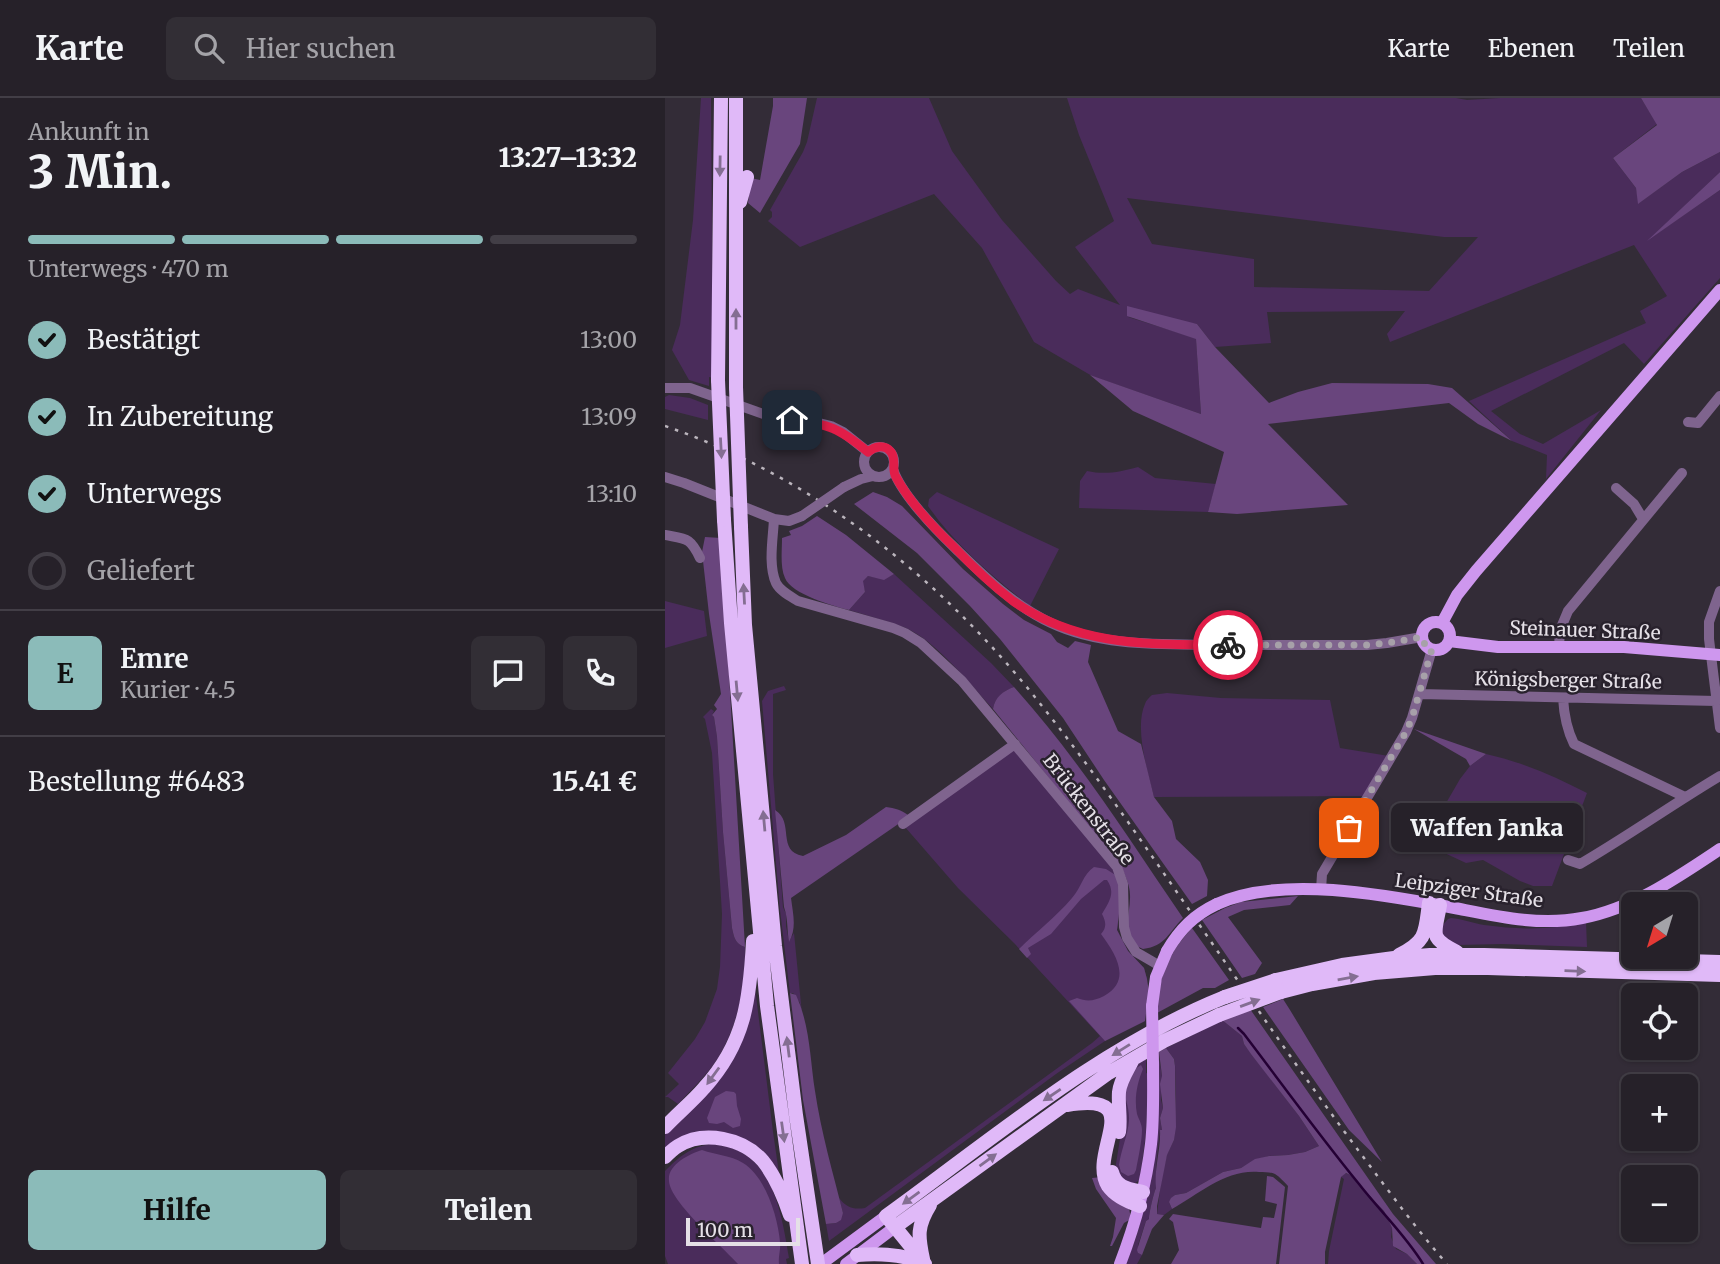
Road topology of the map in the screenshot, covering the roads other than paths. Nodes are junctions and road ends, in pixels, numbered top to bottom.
1 (721, 98) edge
2 (736, 98) edge
3 (747, 177) dead end
4 (735, 220) junction
5 (1720, 290) edge
6 (665, 388) edge
7 (1720, 396) edge
8 (1688, 422) dead end
9 (868, 452) junction
10 (864, 464) junction
11 (893, 469) junction
12 (1682, 472) dead end
13 (665, 477) edge
14 (876, 477) junction
15 (844, 487) junction
16 (1616, 488) dead end
17 (915, 504) junction
18 (774, 519) junction
19 (1643, 519) junction
20 (665, 535) edge
21 (700, 558) dead end
22 (1720, 591) edge
23 (1441, 623) junction
24 (1422, 637) junction
25 (1449, 641) junction
26 (1559, 647) junction
27 (1432, 649) junction
28 (1716, 655) edge
29 (1420, 694) junction
30 (1563, 698) junction
31 (1716, 701) junction
32 (1720, 728) edge
33 (1015, 744) junction
34 (1720, 776) edge
35 (1685, 797) junction
36 (903, 824) dead end
37 (1720, 849) edge
38 (1567, 860) dead end
39 (1321, 890) junction
40 (755, 894) junction
41 (1434, 904) junction
42 (1462, 954) junction
43 (1394, 958) junction
44 (1720, 962) edge
45 (1160, 966) junction
46 (1720, 975) edge
47 (1279, 986) junction
48 (1134, 1058) junction
49 (1062, 1106) junction
50 (665, 1127) edge
51 (665, 1157) edge
52 (1141, 1199) junction
53 (933, 1201) junction
54 (890, 1221) junction
55 (799, 1240) junction
56 (818, 1259) edge
57 (852, 1259) edge
58 (802, 1262) edge
59 (924, 1264) edge
60 (1120, 1264) edge

1 -> 40 highway, bridge
2 - 4 highway
3 - 4 highway
56 -> 4 highway, bridge
5 - 23 main road
6 - 9 street
7 - 8 street
9 - 10 street
9 - 11 street
10 - 14 street
10 - 15 street
11 - 14 street
11 - 17 street
12 - 19 street
13 - 18 street
14 - 15 street
14 - 17 street
15 - 18 street, bridge
16 - 19 street
17 - 24 street
18 - 33 street, Brückenstraße
19 - 26 street
20 - 21 street
22 - 28 street
23 - 24 main road
23 - 25 main road
24 - 27 main road
25 - 26 main road, Steinauer Straße
25 - 27 main road
26 - 28 main road, Steinauer Straße
27 - 29 street
28 - 31 street
29 - 30 street, Königsberger Straße
29 - 39 street
30 - 31 street, Königsberger Straße
30 - 35 street
31 - 32 street
33 - 36 street
33 - 45 street, Brückenstraße
34 - 35 street
35 - 38 street
37 - 41 main road, Leipziger Straße
39 - 41 main road, Leipziger Straße
39 - 45 main road, Leipziger Straße, bridge
40 -> 50 highway
40 -> 55 highway
41 - 42 highway
41 - 43 highway
42 - 43 highway
42 - 44 highway
43 - 47 highway
45 - 52 main road, Leipziger Straße, bridge
47 -> 46 highway
48 -> 47 highway, bridge
47 -> 54 highway, bridge
48 - 49 highway
48 - 52 highway
49 - 52 highway
53 -> 49 highway
51 - 55 highway
52 - 60 main road, Leipziger Straße
53 - 54 highway
53 - 59 highway
54 - 56 main road
54 - 57 main road
54 - 59 highway
55 - 58 highway
57 - 59 highway

